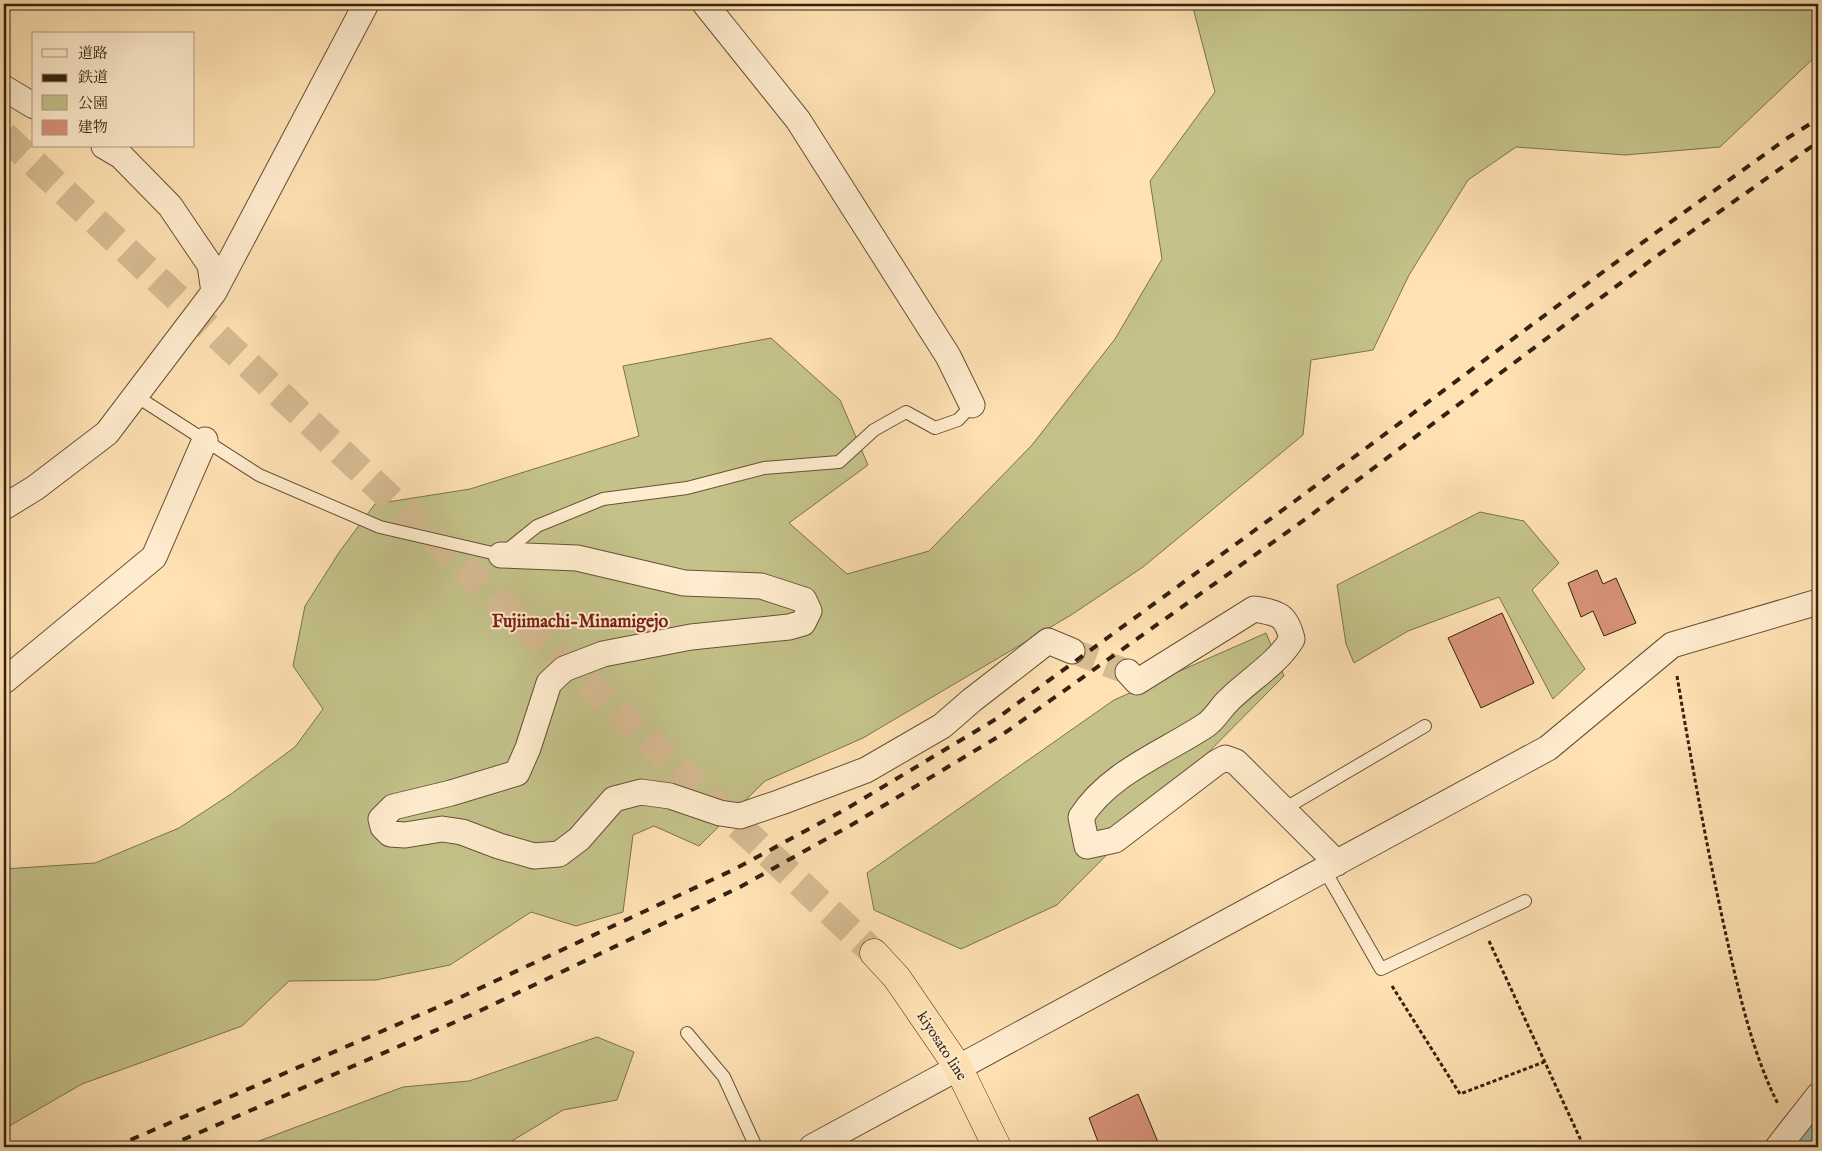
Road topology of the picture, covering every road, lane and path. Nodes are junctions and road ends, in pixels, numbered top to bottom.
1 (366, 4) edge
2 (705, 4) edge
3 (4, 88) edge
4 (32, 105) edge
5 (107, 148) edge
6 (214, 292) junction
7 (136, 396) junction
8 (972, 405) joint
9 (204, 440) junction
10 (4, 507) edge
11 (501, 555) junction
12 (1818, 602) edge
13 (1672, 646) junction
14 (1072, 651) tunnel mouth
15 (1128, 672) tunnel mouth
16 (4, 681) edge
17 (1425, 726) dead end
18 (1284, 809) junction
19 (1330, 866) junction
20 (1525, 901) dead end
21 (1480, 922) junction
22 (874, 953) tunnel mouth
23 (1381, 968) junction
24 (688, 1033) dead end
25 (1544, 1062) junction
26 (958, 1067) junction
27 (1817, 1101) edge
28 (1784, 1139) edge
29 (756, 1147) edge
30 (812, 1147) edge
31 (998, 1147) edge
32 (1584, 1147) edge

1 - 6 street
2 - 8 street
3 - 4 street
5 - 6 street
6 - 7 street
7 - 9 lane
7 - 10 street
8 - 11 lane
9 - 11 lane
9 - 16 street
11 - 14 street
12 - 13 street
13 - 19 street
13 - 28 path
15 - 18 street
17 - 18 lane
18 - 19 street
19 - 23 lane
19 - 26 street
20 - 21 lane
21 - 23 lane
21 - 25 path
22 - 26 highway, kiyosato line
23 - 25 path
24 - 29 lane
25 - 32 path
26 - 30 street
26 - 31 highway, kiyosato line
27 - 28 street

